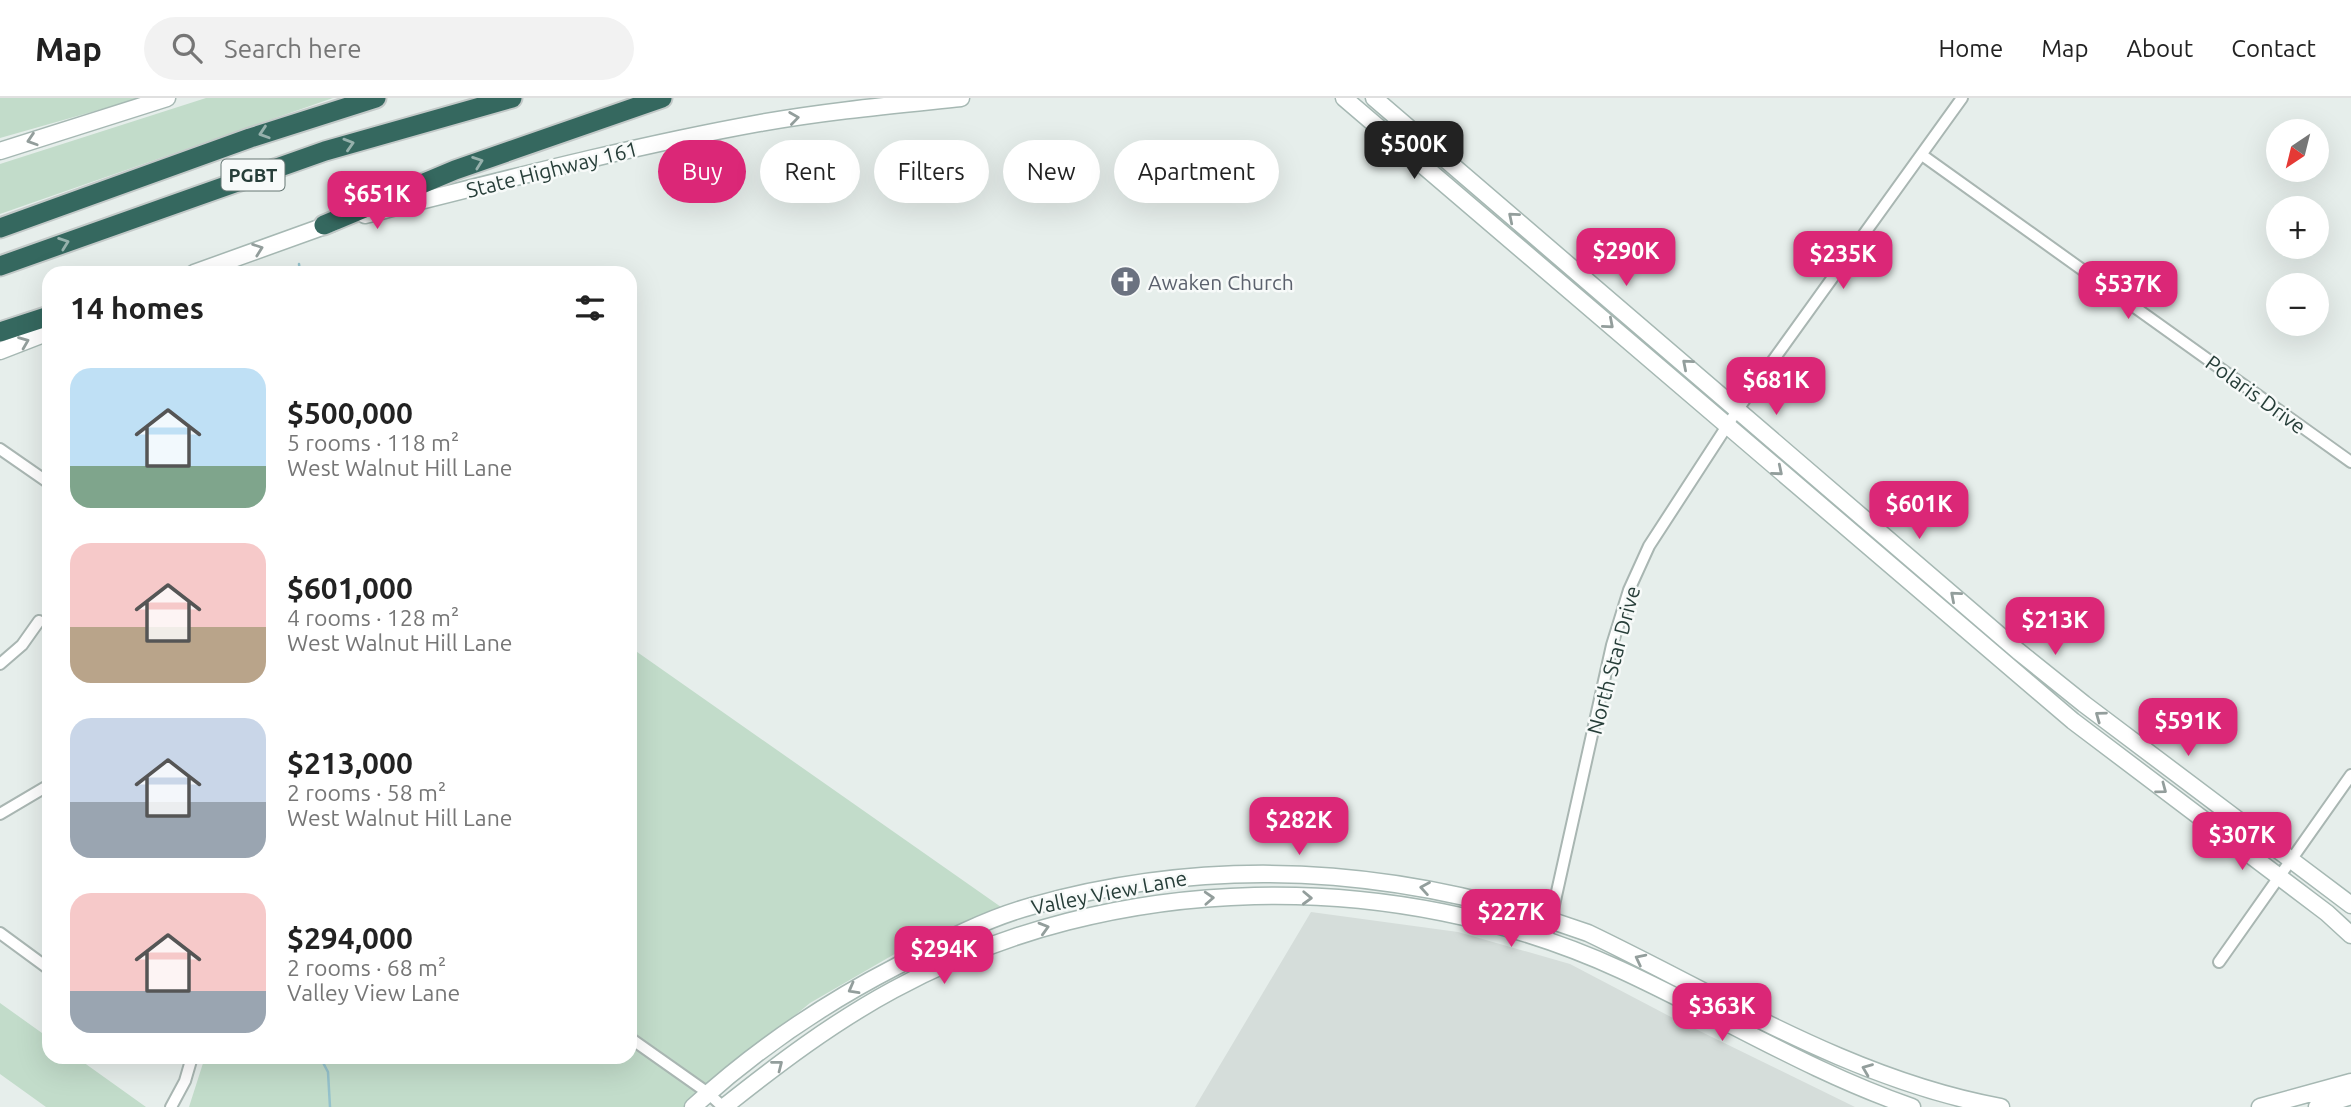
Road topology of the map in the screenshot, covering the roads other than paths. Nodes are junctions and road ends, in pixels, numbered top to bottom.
1 (167, 98) edge
2 (376, 98) edge
3 (512, 98) edge
4 (662, 98) edge
5 (961, 98) edge
6 (1344, 98) edge
7 (1374, 98) edge
8 (1962, 98) edge
9 (0, 151) edge
10 (1922, 155) junction
11 (1458, 171) junction
12 (1446, 184) junction
13 (324, 225) junction
14 (0, 228) edge
15 (0, 266) edge
16 (213, 266) edge
17 (42, 318) edge
18 (0, 332) edge
19 (42, 335) edge
20 (0, 351) edge
21 (1738, 409) junction
22 (1726, 426) junction
23 (0, 449) edge
24 (2351, 462) edge
25 (42, 478) edge
26 (1897, 546) junction
27 (1884, 561) junction
28 (39, 621) dead end
29 (2025, 656) junction
30 (0, 664) edge
31 (2013, 670) junction
32 (2351, 775) edge
33 (42, 789) edge
34 (0, 814) edge
35 (2291, 860) junction
36 (2279, 877) junction
37 (2351, 905) edge
38 (1549, 919) junction
39 (0, 933) edge
40 (2351, 935) edge
41 (1546, 941) junction
42 (2219, 962) dead end
43 (42, 964) edge
44 (637, 1043) edge
45 (189, 1064) edge
46 (708, 1093) junction
47 (2350, 1093) edge
48 (171, 1107) edge
49 (693, 1107) edge
50 (723, 1107) edge
51 (1912, 1107) edge
52 (2001, 1107) edge
53 (2260, 1107) edge
54 (2317, 1107) edge

1 -> 9 main road
2 -> 14 highway, PGBT
15 -> 3 highway, PGBT
13 -> 4 highway
13 -> 5 main road, State Highway 161
6 - 12 main road
7 - 11 main road
8 - 10 street, North Star Drive
10 - 21 street, North Star Drive
10 - 24 street, Polaris Drive
11 - 12 main road
21 -> 11 main road
12 -> 22 main road
16 -> 13 main road, State Highway 161
17 - 18 highway
20 -> 19 main road
21 - 22 street, North Star Drive
21 - 26 main road
22 -> 27 main road
22 - 38 street, North Star Drive
23 - 25 street
26 - 27 main road
29 -> 26 main road
27 - 31 main road
28 - 30 street
29 - 31 main road
35 -> 29 main road
31 -> 36 main road
32 - 35 street
33 - 34 street
35 - 36 street
35 - 37 main road
36 - 40 main road
36 - 42 street
38 - 41 street, North Star Drive
38 -> 46 main road, Valley View Lane
52 -> 38 main road, Valley View Lane
39 - 43 street
50 -> 41 main road, Valley View Lane
41 - 51 main road, Valley View Lane
44 - 46 street
45 - 48 street
46 - 49 main road, Valley View Lane
46 - 50 street
47 - 53 main road
47 - 54 main road

